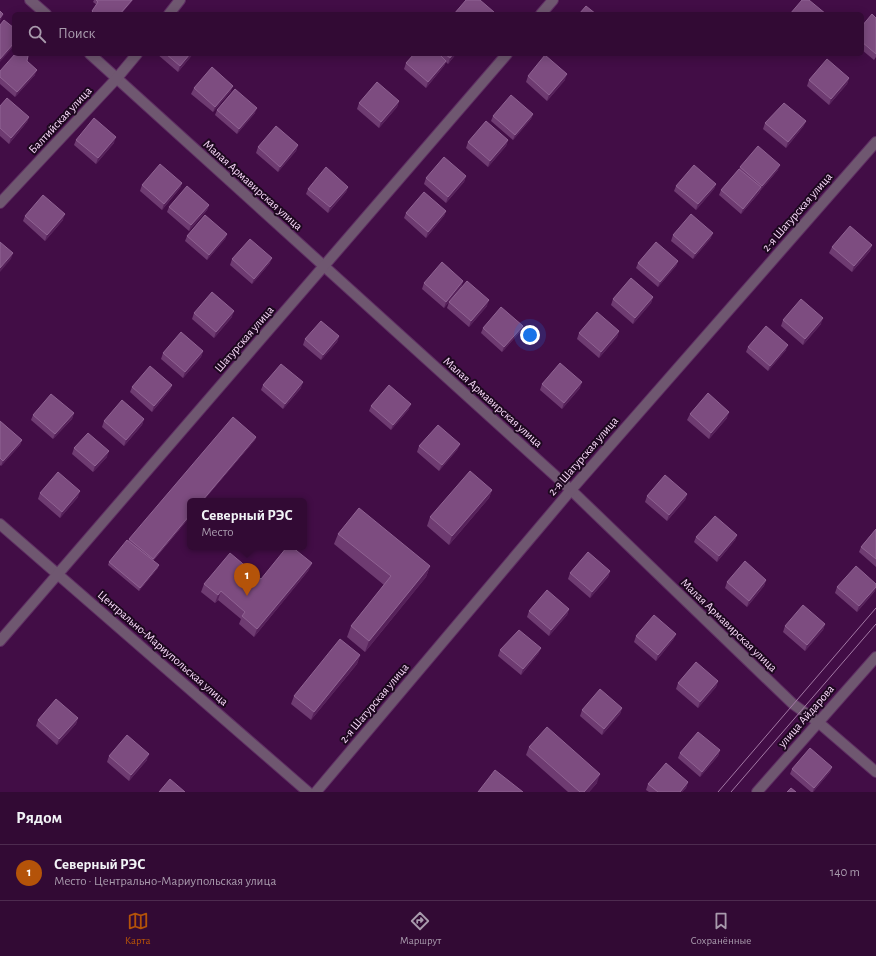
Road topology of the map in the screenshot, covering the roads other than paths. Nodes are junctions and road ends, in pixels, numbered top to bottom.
1 (30, 0) edge
2 (180, 0) edge
3 (553, 0) edge
4 (44, 12) edge
5 (171, 12) edge
6 (543, 12) edge
7 (92, 56) edge
8 (135, 56) edge
9 (504, 56) edge
10 (117, 78) junction
11 (876, 142) edge
12 (0, 203) edge
13 (324, 266) junction
14 (571, 490) junction
15 (0, 524) edge
16 (58, 573) junction
17 (0, 641) edge
18 (876, 657) edge
19 (818, 722) junction
20 (876, 772) edge
21 (308, 792) edge
22 (316, 792) edge
23 (757, 792) edge

1 - 4 street
2 - 5 street
3 - 6 street
7 - 10 street, Малая Армавирская улица
8 - 10 street, Балтийская улица
9 - 13 street, Шатурская улица
10 - 12 street, Балтийская улица
10 - 13 street, Малая Армавирская улица
11 - 14 street, 2-я Шатурская улица
13 - 14 street, Малая Армавирская улица
13 - 16 street, Шатурская улица
14 - 19 street, Малая Армавирская улица
14 - 22 street, 2-я Шатурская улица
15 - 16 street, Центрально-Мариупольская улица
16 - 17 street, Шатурская улица
16 - 21 street, Центрально-Мариупольская улица
18 - 19 street, улица Айдарова
19 - 20 street, Малая Армавирская улица
19 - 23 street, улица Айдарова

